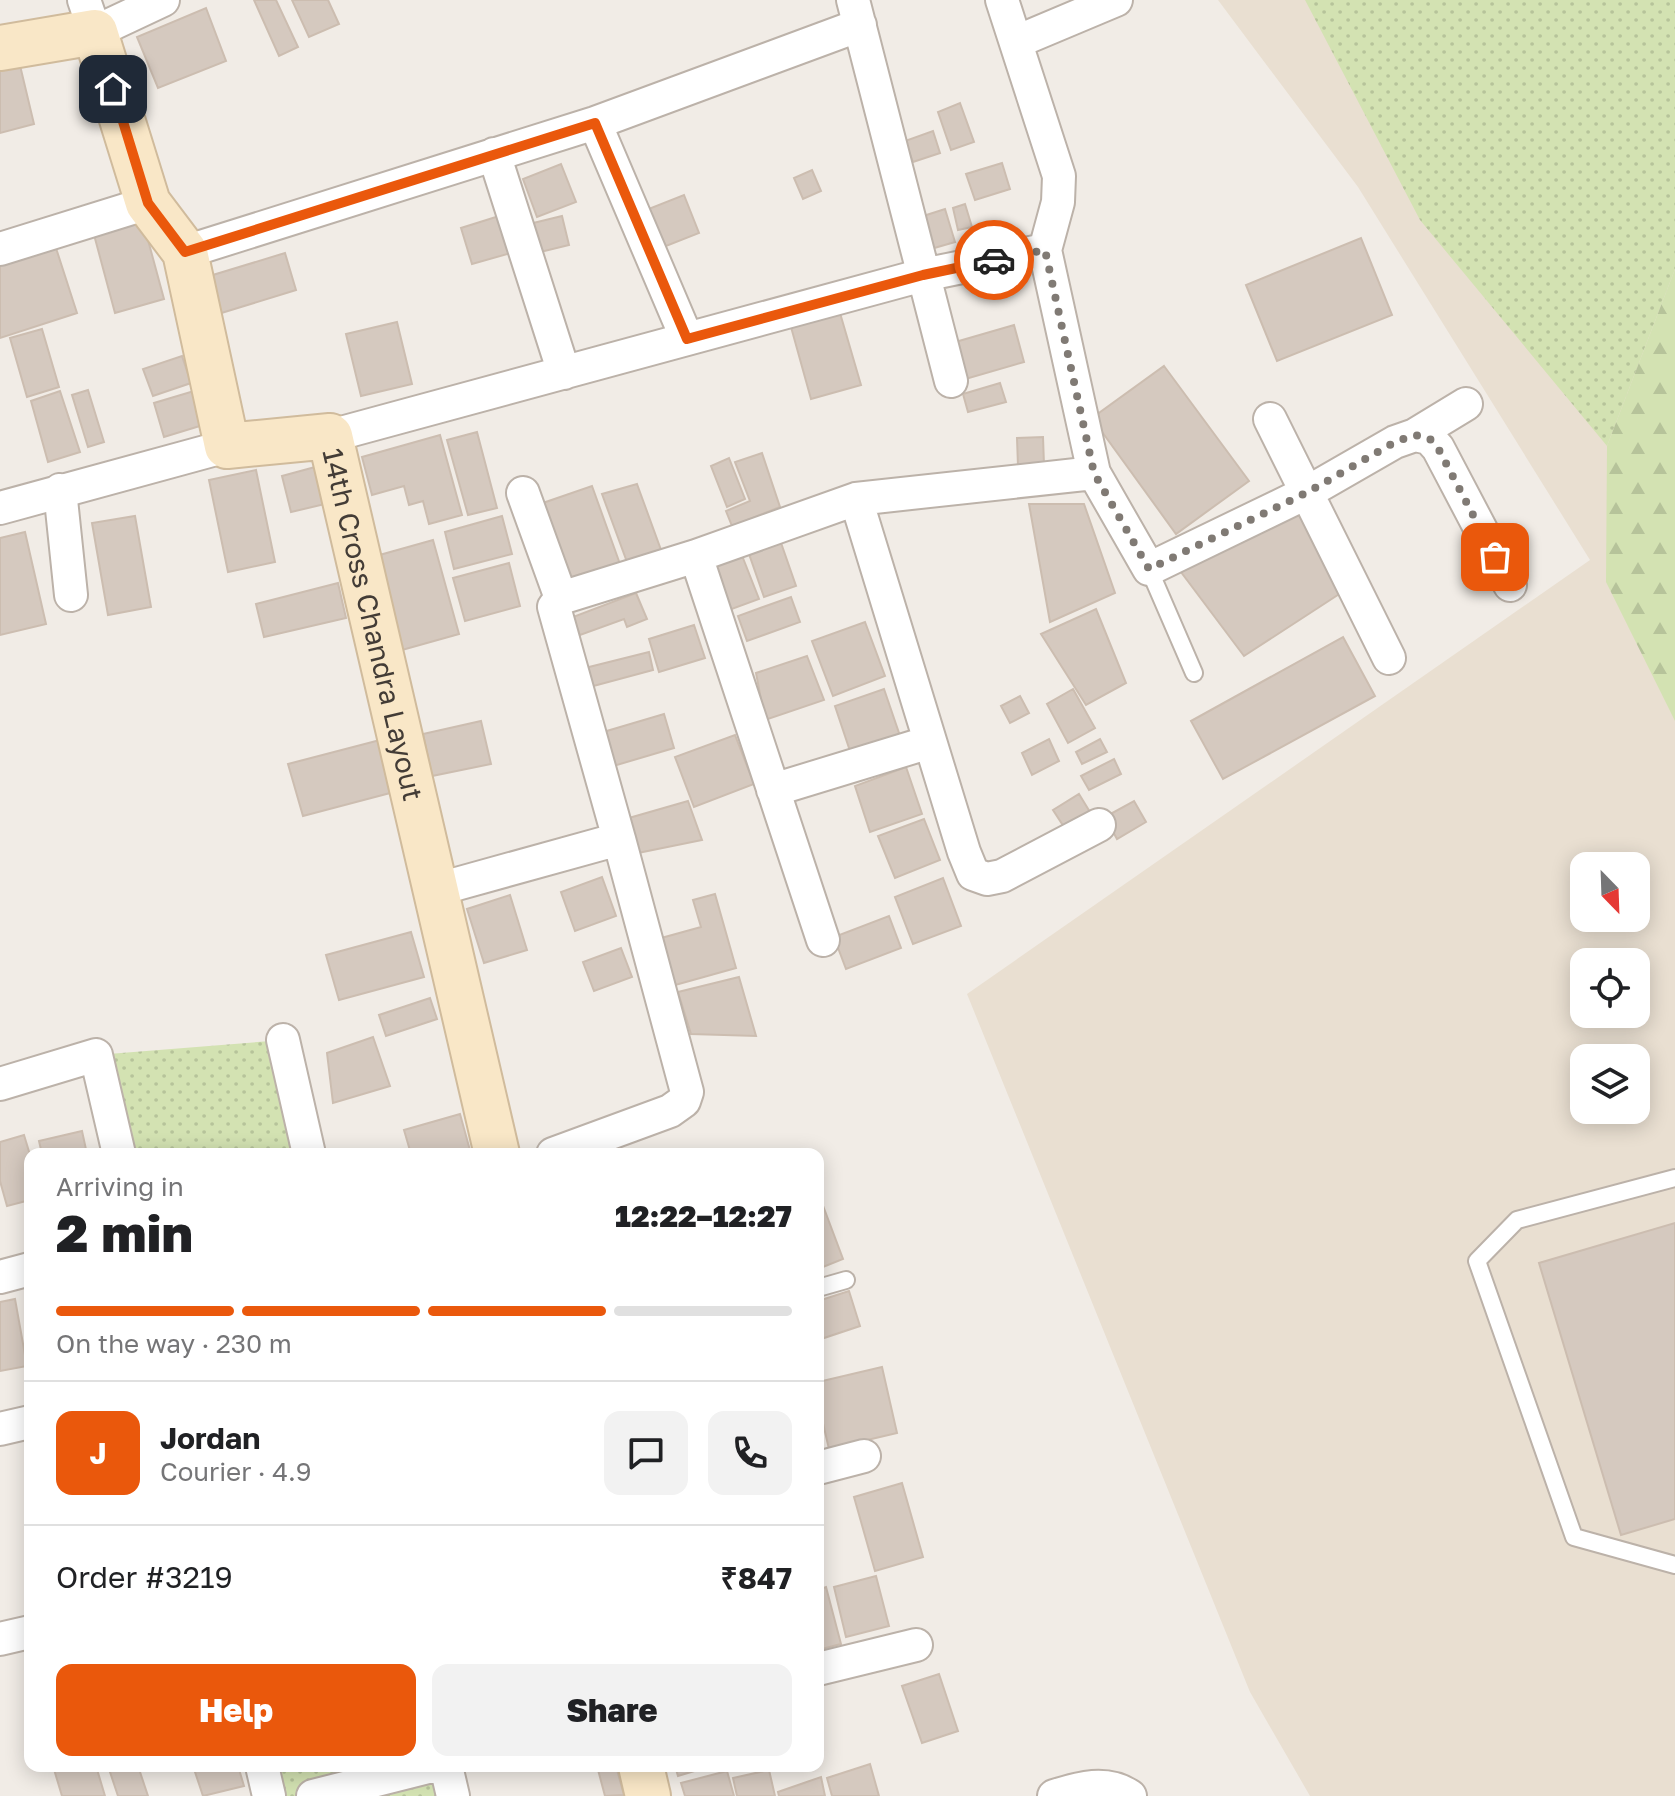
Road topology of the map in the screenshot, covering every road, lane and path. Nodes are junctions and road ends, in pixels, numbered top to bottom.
1 (163, 0) edge
2 (1002, 0) edge
3 (1116, 0) edge
4 (856, 12) edge
5 (90, 16) edge
6 (1016, 42) junction
7 (0, 48) edge
8 (595, 123) junction
9 (494, 154) junction
10 (148, 203) junction
11 (0, 249) edge
12 (1045, 250) junction
13 (185, 252) junction
14 (923, 275) junction
15 (687, 339) junction
16 (564, 373) junction
17 (951, 381) dead end
18 (1466, 404) dead end
19 (1270, 419) dead end
20 (1415, 435) junction
21 (330, 436) junction
22 (227, 446) junction
23 (1094, 473) junction
24 (60, 490) junction
25 (1308, 492) junction
26 (523, 493) dead end
27 (856, 499) junction
28 (0, 508) edge
29 (696, 556) junction
30 (1149, 569) junction
31 (1510, 585) dead end
32 (71, 595) dead end
33 (561, 598) junction
34 (1389, 658) dead end
35 (1194, 673) dead end
36 (930, 742) junction
37 (773, 790) junction
38 (1099, 825) dead end
39 (619, 839) junction
40 (435, 890) junction
41 (823, 940) dead end
42 (283, 1040) dead end
43 (0, 1084) edge
44 (118, 1148) edge
45 (308, 1148) edge
46 (496, 1148) edge
47 (569, 1148) edge
48 (1675, 1178) edge
49 (24, 1271) edge
50 (0, 1277) edge
51 (846, 1280) dead end
52 (824, 1286) edge
53 (24, 1423) edge
54 (0, 1429) edge
55 (864, 1456) dead end
56 (824, 1466) edge
57 (1675, 1565) edge
58 (24, 1633) edge
59 (0, 1639) edge
60 (916, 1645) dead end
61 (824, 1668) edge
62 (263, 1772) edge
63 (408, 1772) edge
64 (447, 1772) edge
65 (642, 1772) edge
66 (269, 1796) edge
67 (313, 1796) edge
68 (453, 1796) edge
69 (648, 1796) edge
70 (1054, 1796) edge
71 (1130, 1796) edge

1 - 5 street
2 - 6 street
3 - 6 street
4 - 8 street
4 - 14 street
5 - 7 street
5 - 10 street
6 - 12 street
8 - 9 street
8 - 15 street
9 - 13 street
9 - 16 street
10 - 11 street
10 - 13 street
12 - 14 street
12 - 23 street
13 - 22 street
14 - 15 street
14 - 17 street
15 - 16 street
16 - 21 street
18 - 20 street
19 - 25 street
20 - 25 street
20 - 31 street
21 - 22 street, 14th Cross Chandra Layout
21 - 40 street, 14th Cross Chandra Layout
22 - 24 street
23 - 27 street
23 - 30 street
24 - 28 street
24 - 32 street
25 - 30 street
25 - 34 street
26 - 33 street
27 - 29 street
27 - 36 street
29 - 33 street
29 - 37 street
30 - 35 lane
33 - 39 street
36 - 37 street
36 - 38 street
37 - 41 street
39 - 40 street
39 - 47 street
40 - 46 street, 14th Cross Chandra Layout
42 - 45 street
43 - 44 street
48 - 57 lane
49 - 50 street
51 - 52 lane
53 - 54 street
55 - 56 street
58 - 59 street
60 - 61 street
62 - 66 street
63 - 67 street
64 - 68 street
65 - 69 street
70 - 71 street

